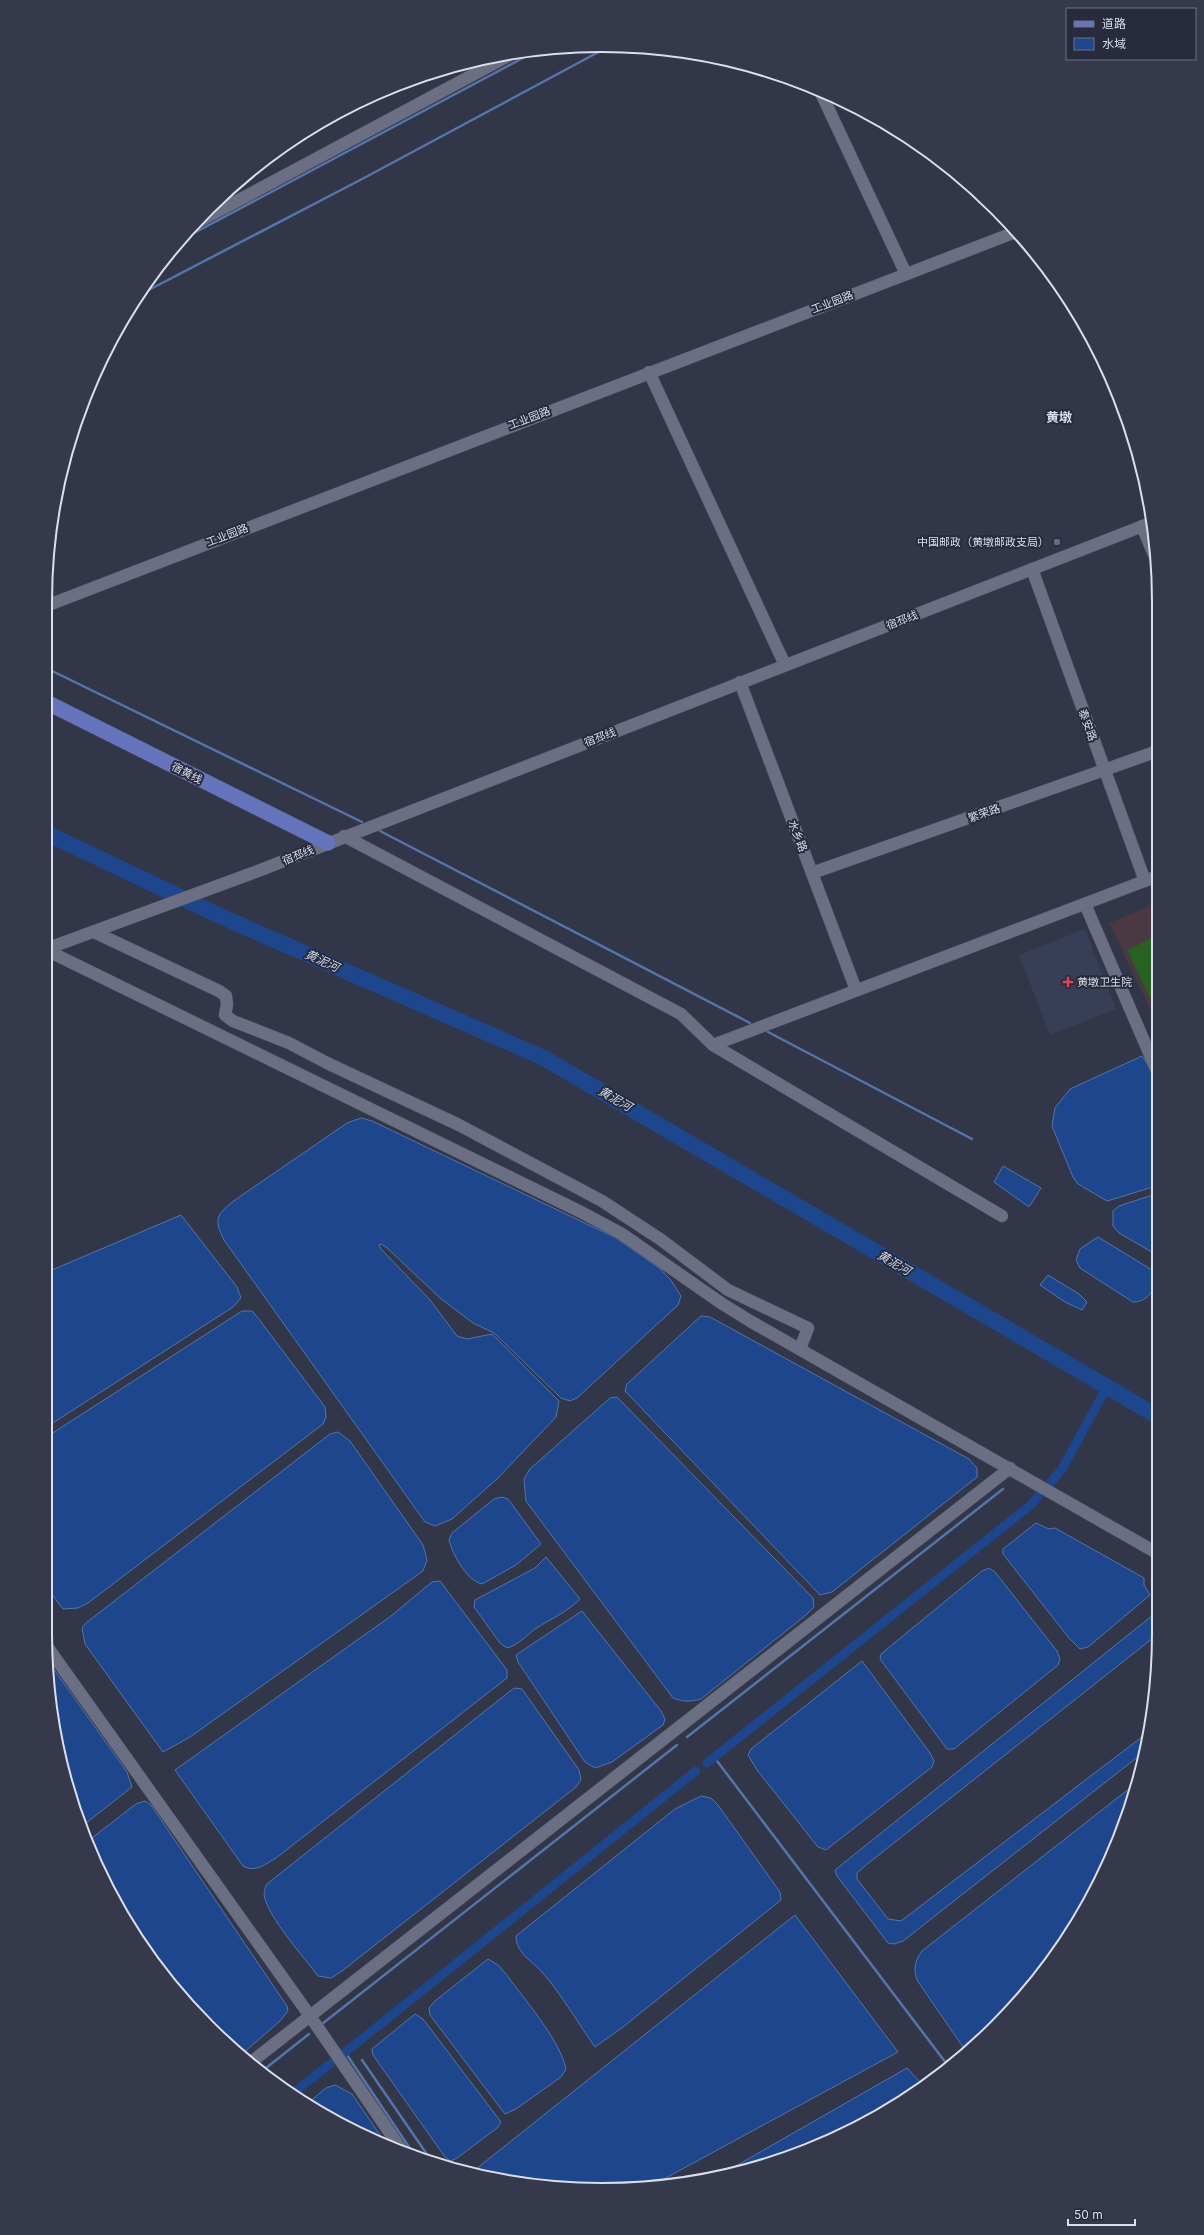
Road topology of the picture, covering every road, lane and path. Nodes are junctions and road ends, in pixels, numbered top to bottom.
1 (495, 63) edge
2 (824, 99) edge
3 (211, 215) edge
4 (1011, 234) edge
5 (906, 274) junction
6 (649, 372) junction
7 (1146, 524) edge
8 (1032, 569) junction
9 (52, 604) edge
10 (785, 665) junction
11 (740, 682) junction
12 (52, 705) edge
13 (1152, 753) edge
14 (1104, 770) junction
15 (344, 836) junction
16 (328, 843) junction
17 (812, 873) junction
18 (1150, 879) edge
19 (1085, 904) junction
20 (94, 932) junction
21 (52, 948) edge
22 (52, 953) edge
23 (856, 990) junction
24 (712, 1045) junction
25 (1152, 1060) edge
26 (1002, 1216) dead end
27 (728, 1290) junction
28 (721, 1303) junction
29 (800, 1349) junction
30 (1010, 1468) junction
31 (1152, 1549) edge
32 (53, 1654) edge
33 (310, 2016) junction
34 (255, 2059) edge
35 (397, 2143) edge

1 - 3 street
2 - 5 street
4 - 5 street, 工业园路
5 - 6 street, 工业园路
6 - 9 street, 工业园路
6 - 10 street
7 - 8 street, 宿邳线
8 - 10 street, 宿邳线
8 - 14 street, 泰安路
10 - 11 street, 宿邳线
11 - 15 street, 宿邳线
11 - 17 street, 水乡路
12 - 16 main road, 宿黄线
13 - 14 street, 繁荣路
14 - 17 street, 繁荣路
14 - 18 street, 泰安路
15 - 16 street, 宿邳线
15 - 24 street
16 - 20 street, 宿邳线
17 - 23 street, 水乡路
18 - 19 street
19 - 23 street
19 - 25 street
20 - 21 street, 宿邳线
20 - 27 street
22 - 28 street
23 - 24 street
24 - 26 street
27 - 28 street
27 - 29 street
28 - 29 street
29 - 30 street
30 - 31 street
30 - 33 street
32 - 33 street
33 - 34 street
33 - 35 street

